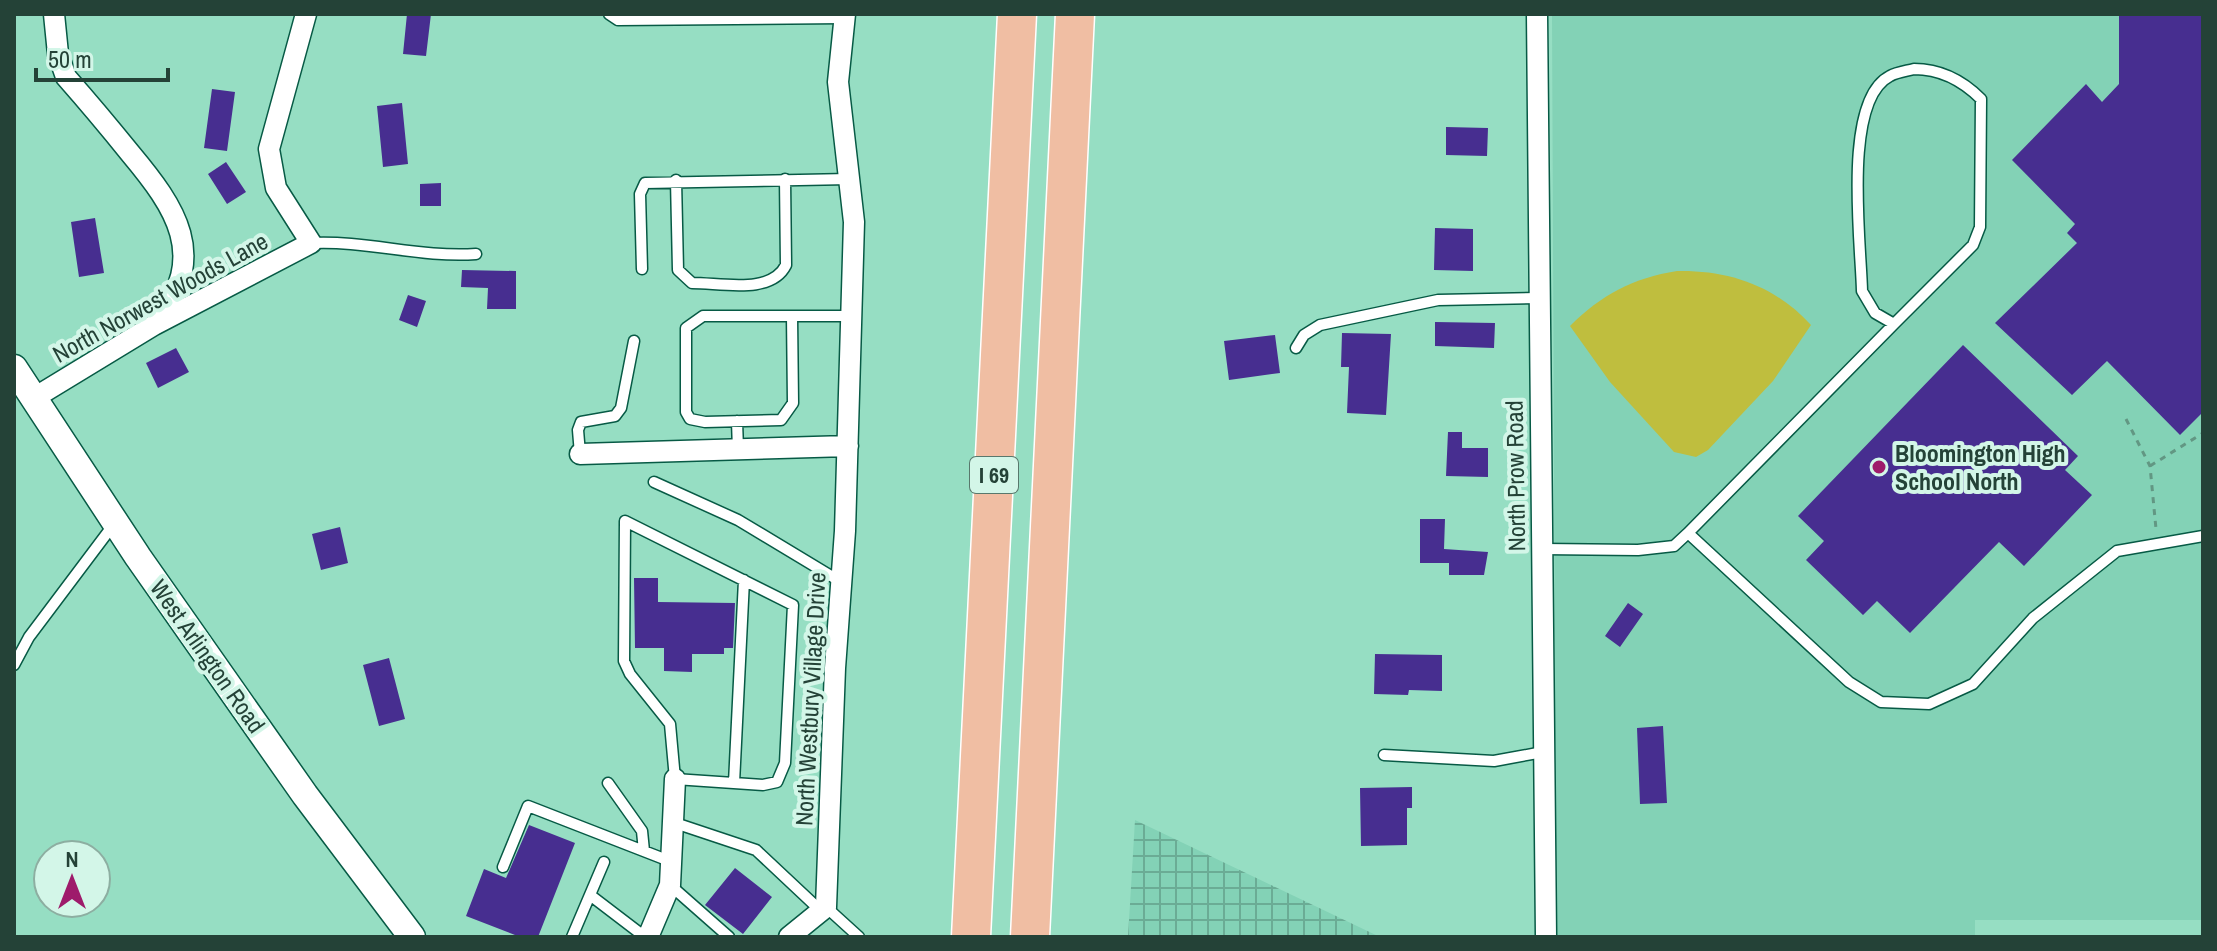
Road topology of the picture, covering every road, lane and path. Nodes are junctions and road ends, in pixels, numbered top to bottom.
1 (54, 14) edge
2 (306, 14) edge
3 (609, 14) edge
4 (1017, 14) edge
5 (1075, 14) edge
6 (1537, 14) edge
7 (812, 15) edge
8 (707, 16) edge
9 (845, 16) edge
10 (785, 179) junction
11 (849, 179) junction
12 (676, 180) junction
13 (311, 243) junction
14 (476, 254) dead end
15 (642, 269) dead end
16 (1540, 298) junction
17 (792, 316) junction
18 (851, 316) junction
19 (1894, 324) junction
20 (154, 325) junction
21 (634, 341) dead end
22 (1296, 348) dead end
23 (14, 368) edge
24 (34, 398) junction
25 (2126, 419) dead end
26 (737, 421) junction
27 (2203, 433) edge
28 (848, 446) junction
29 (738, 450) junction
30 (580, 454) joint
31 (2150, 466) junction
32 (654, 482) dead end
33 (115, 522) junction
34 (1688, 533) junction
35 (2203, 536) edge
36 (2157, 542) junction
37 (1542, 549) junction
38 (744, 580) junction
39 (841, 582) junction
40 (14, 665) edge
41 (1543, 752) junction
42 (1384, 755) dead end
43 (675, 779) junction
44 (608, 783) dead end
45 (734, 783) junction
46 (675, 823) junction
47 (644, 851) junction
48 (604, 862) dead end
49 (672, 862) junction
50 (503, 867) dead end
51 (670, 885) junction
52 (590, 895) junction
53 (823, 909) junction
54 (412, 937) edge
55 (572, 937) edge
56 (647, 937) edge
57 (729, 937) edge
58 (789, 937) edge
59 (859, 937) edge
60 (971, 937) edge
61 (1030, 937) edge
62 (1546, 937) edge

1 - 20 street
2 - 13 street
3 - 8 lane
4 - 60 highway, I 69
5 - 61 highway, I 69
6 - 16 street, North Prow Road
7 - 8 lane
7 - 9 lane
9 - 11 street, North Westbury Village Drive
10 - 11 lane
10 - 12 lane
10 - 12 lane
11 - 18 street, North Westbury Village Drive
12 - 15 lane
13 - 14 lane
13 - 20 street, North Norwest Woods Lane
16 - 22 lane
16 - 37 street, North Prow Road
17 - 18 lane
17 - 26 lane
17 - 26 lane
18 - 28 street, North Westbury Village Drive
19 - 19 lane
19 - 34 lane
20 - 24 street, North Norwest Woods Lane
21 - 30 lane
23 - 24 street, West Arlington Road
24 - 33 street, West Arlington Road
25 - 31 path
26 - 29 lane
27 - 31 path
28 - 29 street
28 - 39 street, North Westbury Village Drive
29 - 30 street
31 - 36 path
32 - 39 lane
33 - 40 lane
33 - 54 street, West Arlington Road
34 - 36 lane
34 - 37 lane
35 - 36 lane
37 - 41 street, North Prow Road
38 - 43 lane
38 - 45 lane
38 - 45 lane
39 - 53 street, North Westbury Village Drive
41 - 42 lane
41 - 62 street, North Prow Road
43 - 45 lane
43 - 46 street
44 - 47 lane
46 - 49 street
46 - 53 lane
47 - 49 lane
47 - 50 lane
48 - 52 lane
49 - 51 street
51 - 56 street
51 - 57 lane
52 - 55 lane
52 - 56 lane
53 - 58 street
53 - 59 lane

